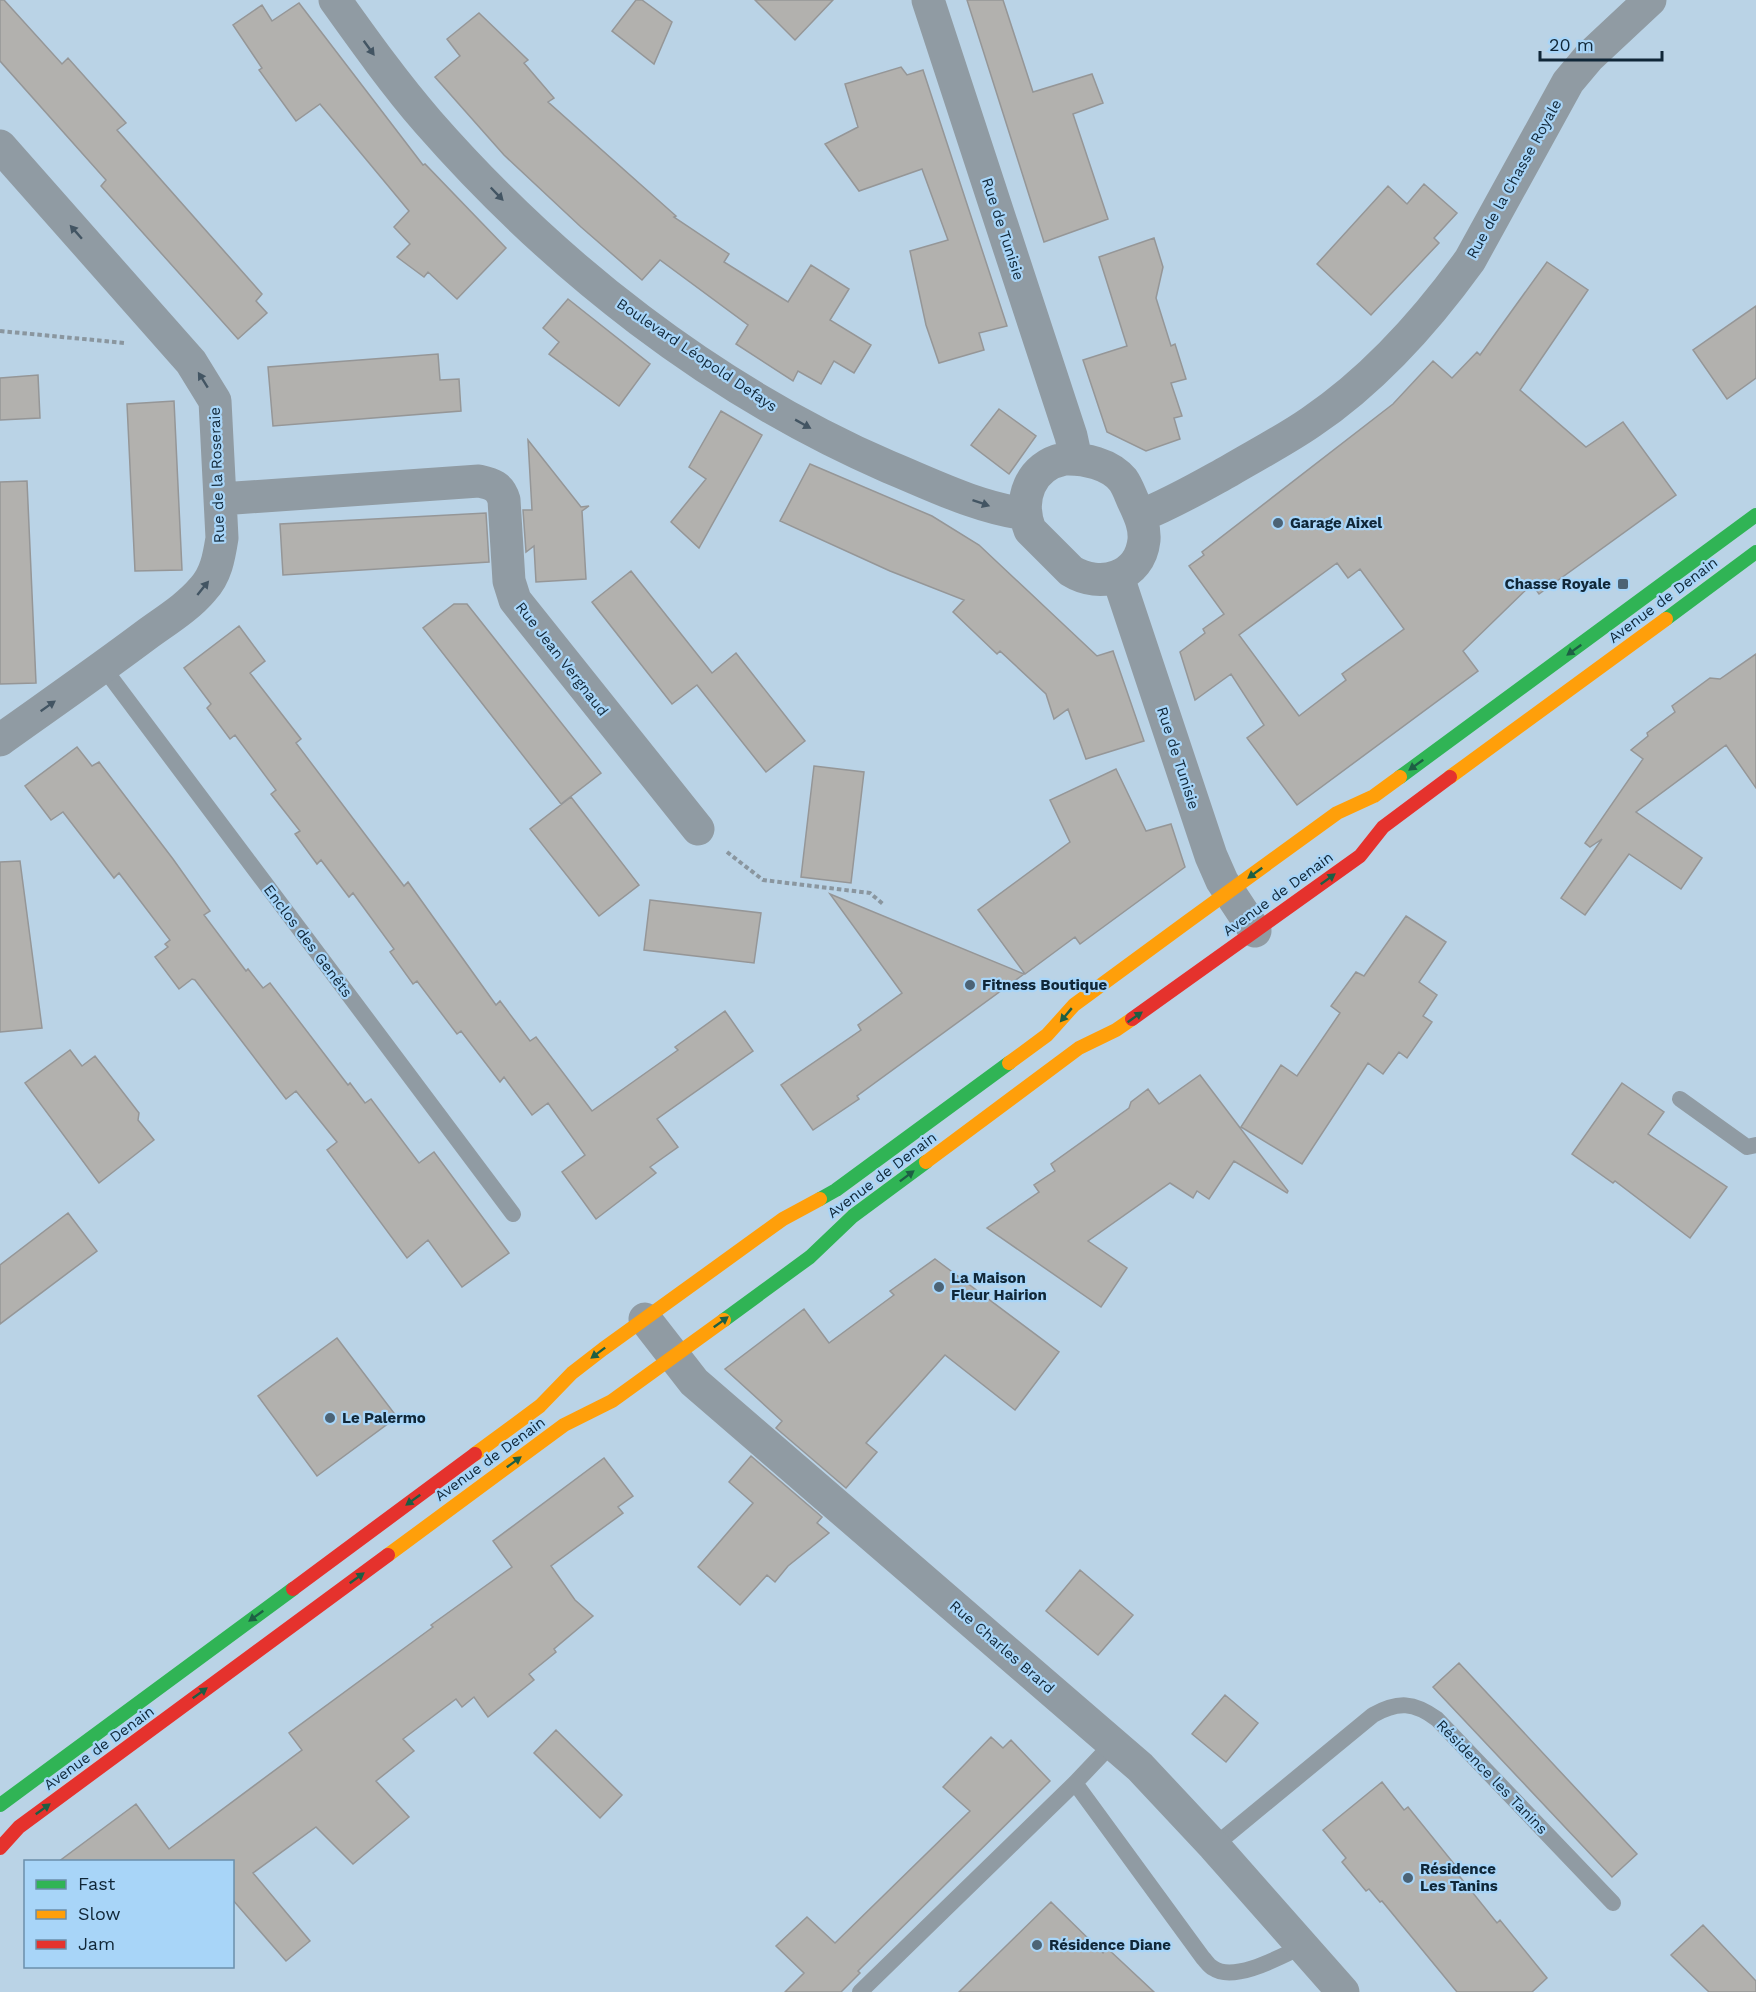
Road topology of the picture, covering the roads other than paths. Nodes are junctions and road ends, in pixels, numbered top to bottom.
1 (335, 0) edge
2 (928, 0) edge
3 (1650, 0) edge
4 (0, 146) edge
5 (1076, 459) junction
6 (221, 499) junction
7 (1026, 514) junction
8 (1756, 515) edge
9 (1140, 516) junction
10 (1756, 552) edge
11 (1118, 577) junction
12 (103, 668) junction
13 (0, 740) edge
14 (698, 829) road end
15 (1229, 892) junction
16 (1255, 932) junction
17 (1680, 1099) dead end
18 (1756, 1145) edge
19 (513, 1214) dead end
20 (645, 1319) junction
21 (673, 1357) junction
22 (1113, 1743) junction
23 (1075, 1783) junction
24 (0, 1805) edge
25 (1214, 1846) junction
26 (0, 1848) edge
27 (1613, 1904) dead end
28 (1303, 1946) junction
29 (860, 1992) edge
30 (1343, 1992) edge

1 -> 7 street, Boulevard Léopold Defays
2 - 5 street, Rue de Tunisie
3 - 9 street, Rue de la Chasse Royale
6 -> 4 street, Rue de la Roseraie
5 - 7 street
5 - 9 street
12 -> 6 street, Rue de la Roseraie
6 - 14 street, Rue Jean Vergnaud
7 - 11 street
8 -> 15 main road, Avenue de Denain
9 - 11 street
16 -> 10 main road, Avenue de Denain
11 - 15 street, Rue de Tunisie
13 -> 12 street, Rue de la Roseraie
12 - 19 lane, Enclos des Genêts
15 - 16 street, Rue de Tunisie
15 -> 20 main road, Avenue de Denain
21 -> 16 main road, Avenue de Denain
17 - 18 lane
20 - 21 street, Rue Charles Brard
20 -> 24 main road, Avenue de Denain
21 - 22 street, Rue Charles Brard
26 -> 21 main road, Avenue de Denain
22 - 23 lane
22 - 25 street, Rue Charles Brard
23 - 28 lane
23 - 29 lane
25 - 27 lane, Résidence les Tanins
25 - 28 street, Rue Charles Brard
28 - 30 street, Rue Charles Brard

